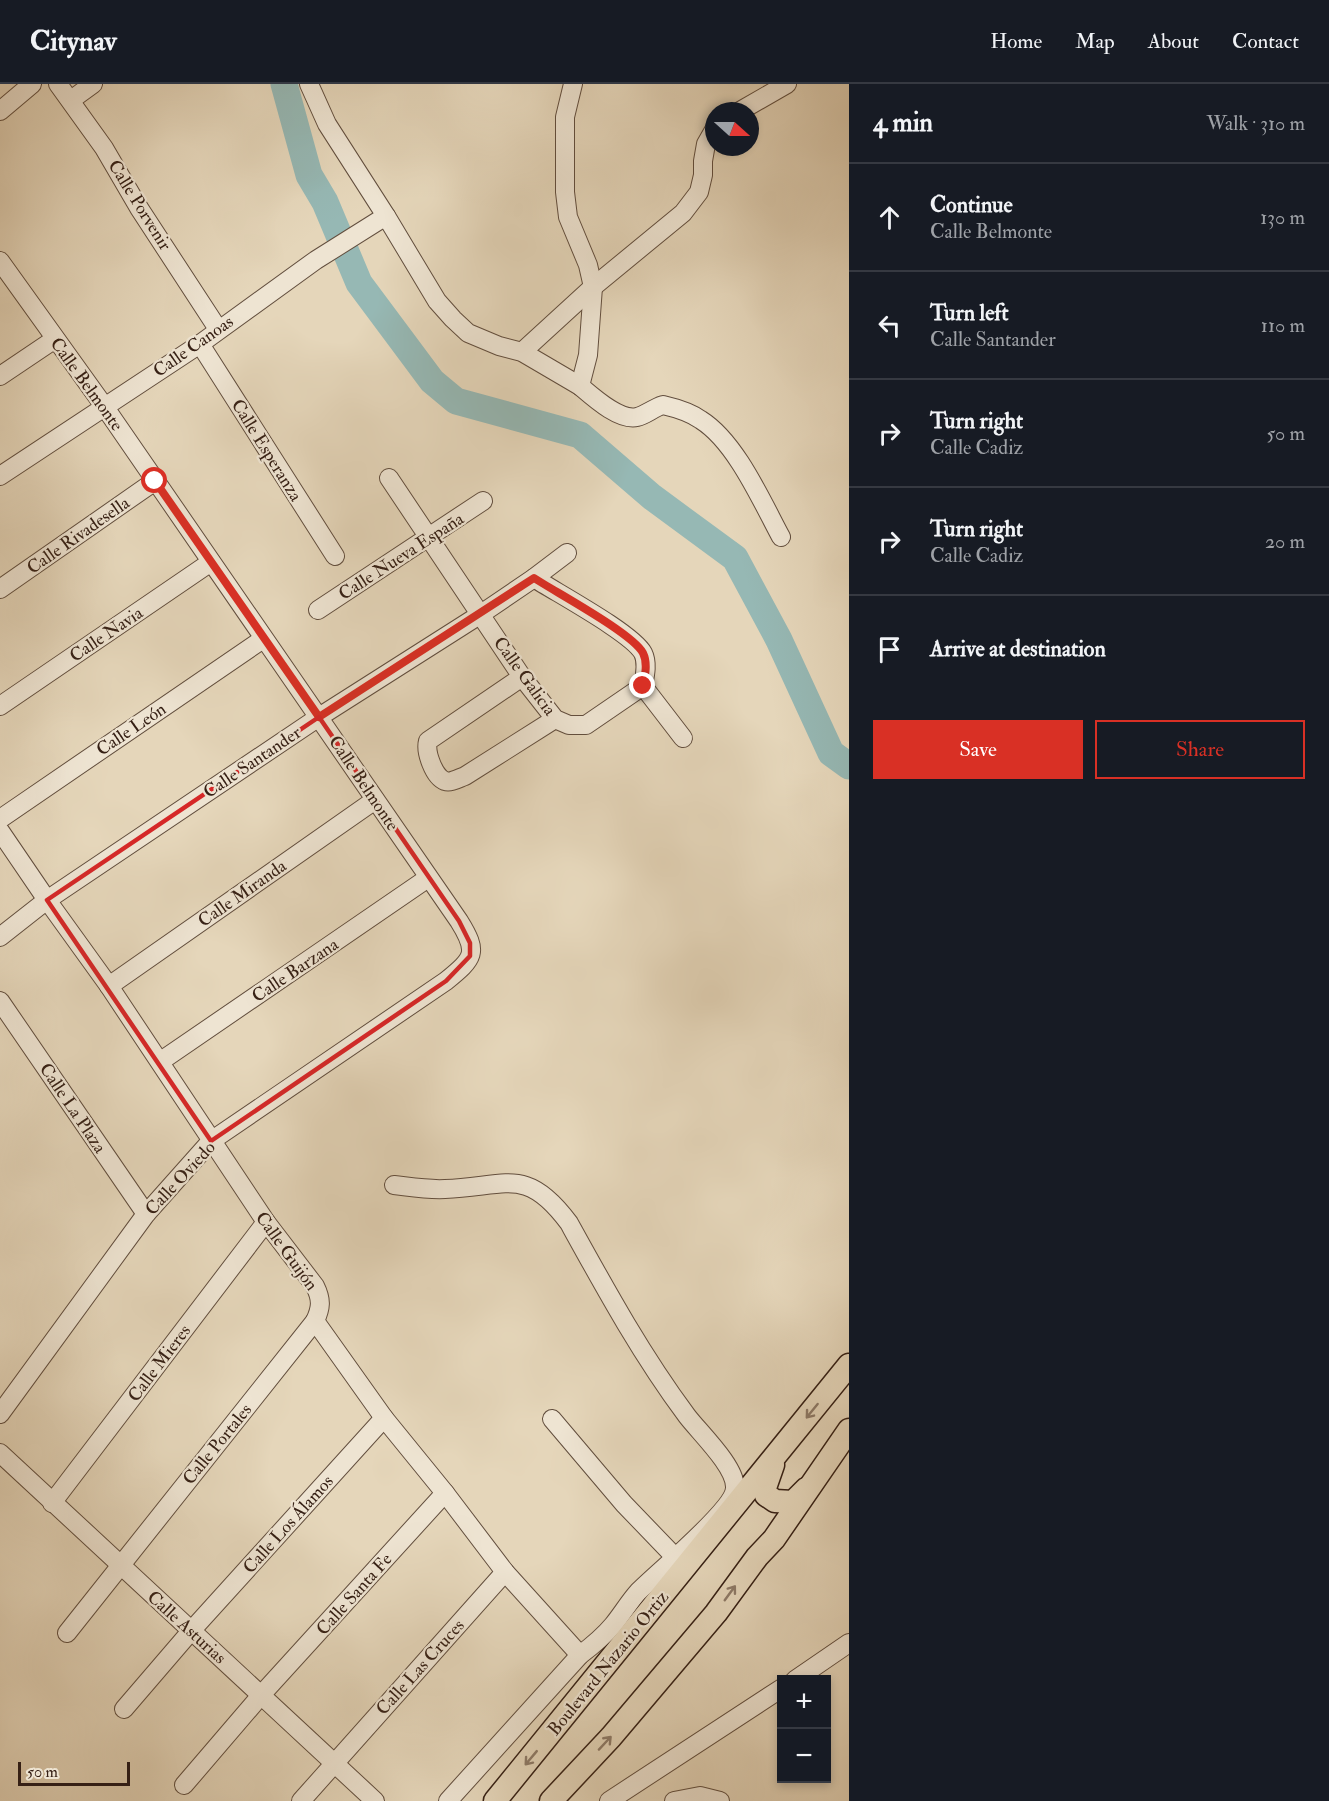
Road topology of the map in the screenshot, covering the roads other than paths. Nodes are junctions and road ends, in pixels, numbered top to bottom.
1 (32, 84) edge
2 (58, 84) edge
3 (93, 84) edge
4 (309, 84) edge
5 (573, 84) edge
6 (788, 84) edge
7 (71, 100) junction
8 (756, 102) edge
9 (0, 111) edge
10 (705, 150) edge
11 (379, 220) junction
12 (0, 261) edge
13 (592, 287) junction
14 (219, 329) junction
15 (55, 339) junction
16 (200, 344) junction
17 (522, 352) junction
18 (0, 376) edge
19 (580, 386) junction
20 (104, 405) junction
21 (0, 476) edge
22 (389, 478) dead end
23 (155, 481) junction
24 (483, 501) dead end
25 (781, 537) dead end
26 (429, 538) junction
27 (567, 553) dead end
28 (334, 556) dead end
29 (211, 562) junction
30 (534, 578) junction
31 (0, 589) edge
32 (318, 610) dead end
33 (481, 614) junction
34 (263, 639) junction
35 (522, 676) junction
36 (643, 686) junction
37 (0, 706) edge
38 (319, 717) junction
39 (555, 719) junction
40 (684, 738) dead end
41 (375, 800) junction
42 (0, 819) edge
43 (0, 831) edge
44 (428, 878) junction
45 (46, 900) junction
46 (0, 937) edge
47 (446, 981) joint
48 (110, 986) junction
49 (0, 1001) edge
50 (161, 1061) junction
51 (211, 1142) junction
52 (394, 1185) dead end
53 (146, 1214) junction
54 (266, 1222) junction
55 (315, 1321) junction
56 (849, 1365) edge
57 (0, 1414) edge
58 (384, 1418) junction
59 (552, 1419) dead end
60 (849, 1430) edge
61 (782, 1448) junction
62 (0, 1453) edge
63 (815, 1482) junction
64 (446, 1493) junction
65 (52, 1503) junction
66 (721, 1525) junction
67 (675, 1557) junction
68 (757, 1557) junction
69 (120, 1566) junction
70 (505, 1572) junction
71 (191, 1630) junction
72 (67, 1633) dead end
73 (849, 1643) edge
74 (580, 1655) junction
75 (802, 1675) edge
76 (777, 1691) edge
77 (262, 1694) junction
78 (124, 1709) dead end
79 (334, 1763) junction
80 (184, 1785) dead end
81 (301, 1801) edge
82 (375, 1801) edge
83 (448, 1801) edge
84 (495, 1801) edge
85 (551, 1801) edge
86 (609, 1801) edge
87 (674, 1801) edge
88 (720, 1801) edge

1 - 9 street
2 - 7 street, Calle Porvenir
3 - 7 street
4 - 11 street
5 - 13 street
6 - 8 street
7 - 14 street, Calle Porvenir
10 - 13 street
11 - 14 street, Calle Canoas
11 - 17 street
12 - 15 street, Calle Belmonte
13 - 17 street
13 - 19 street
14 - 16 street, Calle Canoas
15 - 18 street
15 - 20 street, Calle Belmonte
16 - 20 street, Calle Canoas
16 - 28 street, Calle Esperanza
17 - 19 street
19 - 25 street
20 - 21 street, Calle Canoas
20 - 23 street, Calle Belmonte
22 - 26 street, Calle Galicia
23 - 29 street, Calle Belmonte
23 - 31 street, Calle Rivadesella
24 - 26 street, Calle Nueva España
26 - 32 street, Calle Nueva España
26 - 33 street, Calle Galicia
27 - 30 street, Calle Santander
29 - 34 street, Calle Belmonte
29 - 37 street, Calle Navia
30 - 33 street, Calle Santander
30 - 36 street
33 - 35 street, Calle Galicia
33 - 38 street, Calle Santander
34 - 38 street, Calle Belmonte
34 - 42 street, Calle León
35 - 39 street, Calle Galicia
35 - 39 street
36 - 39 street, Calle Galicia
36 - 40 street
38 - 41 street, Calle Belmonte
38 - 45 street, Calle Santander
41 - 44 street, Calle Belmonte
41 - 48 street, Calle Miranda
43 - 45 street, Calle Guijón
44 - 47 street, Calle Belmonte
44 - 50 street, Calle Barzana
45 - 46 street, Calle Santander
45 - 48 street, Calle Guijón
47 - 51 street, Calle Oviedo
48 - 50 street, Calle Guijón
49 - 53 street, Calle La Plaza
50 - 51 street, Calle Guijón
51 - 53 street, Calle Oviedo
51 - 54 street, Calle Guijón
52 - 67 street
53 - 57 street, Calle Oviedo
54 - 55 street, Calle Guijón
54 - 65 street, Calle Mieres
55 - 58 street
55 - 69 street, Calle Portales
56 -> 61 main road, Boulevard Nazario Ortiz
58 - 64 street
58 - 71 street, Calle Los Álamos
59 - 67 street
60 - 63 main road, Boulevard Nazario Ortiz
61 - 63 main road, Boulevard Nazario Ortiz
61 - 66 main road, Boulevard Nazario Ortiz
62 - 65 street, Calle Asturias
63 - 68 main road, Boulevard Nazario Ortiz
64 - 70 street
64 - 77 street, Calle Santa Fe
65 - 69 street, Calle Asturias
66 - 68 main road, Boulevard Nazario Ortiz
66 -> 84 main road, Boulevard Nazario Ortiz
67 - 74 street
85 -> 68 main road, Boulevard Nazario Ortiz
69 - 71 street, Calle Asturias
69 - 72 street, Calle Portales
70 - 74 street
70 - 79 street, Calle Las Cruces
71 - 77 street, Calle Asturias
71 - 78 street, Calle Los Álamos
73 - 75 street
74 - 83 street
76 - 86 street
77 - 79 street, Calle Asturias
77 - 80 street, Calle Santa Fe
79 - 81 street, Calle Las Cruces
79 - 82 street, Calle Asturias
87 - 88 street

